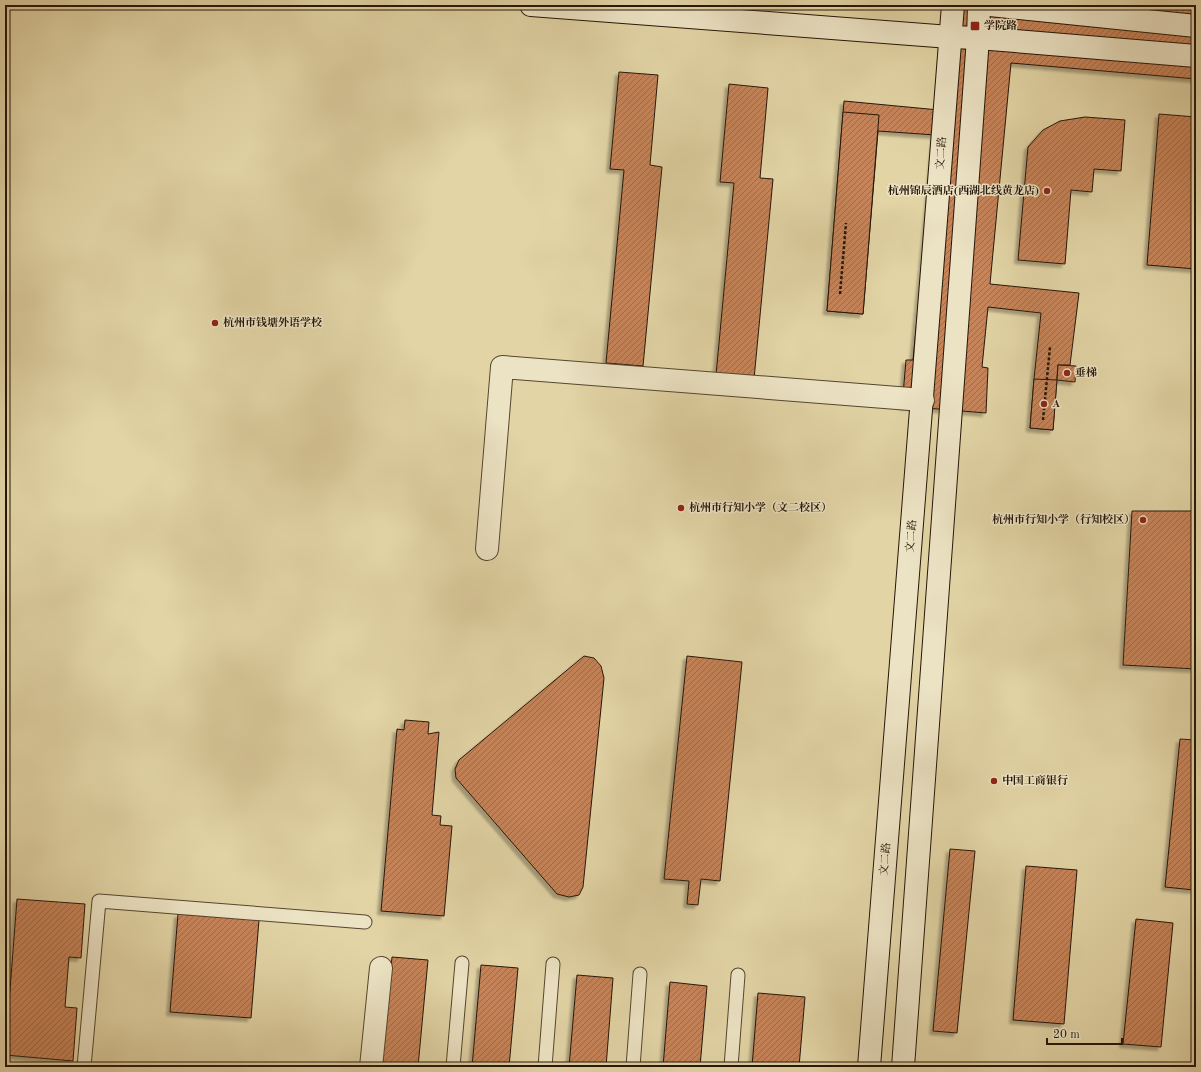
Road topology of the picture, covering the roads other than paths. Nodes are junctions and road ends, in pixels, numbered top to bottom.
1 (531, 5) edge
2 (953, 5) edge
3 (979, 5) edge
4 (990, 5) edge
5 (1196, 26) edge
6 (950, 37) junction
7 (978, 38) junction
8 (1196, 56) edge
9 (923, 400) junction
10 (487, 549) dead end
11 (365, 922) dead end
12 (462, 963) dead end
13 (553, 964) dead end
14 (381, 968) dead end
15 (640, 974) dead end
16 (738, 974) dead end
17 (84, 1067) edge
18 (371, 1067) edge
19 (453, 1067) edge
20 (545, 1067) edge
21 (634, 1067) edge
22 (731, 1067) edge
23 (869, 1067) edge
24 (903, 1067) edge

1 - 6 main road
2 - 6 main road, 文二路
3 - 7 main road
4 - 5 main road
6 - 7 main road
6 - 9 main road, 文二路
7 - 8 main road
7 - 24 main road
9 - 10 main road
9 - 23 main road, 文二路
11 - 17 lane
12 - 19 lane
13 - 20 lane
14 - 18 main road
15 - 21 lane
16 - 22 lane

